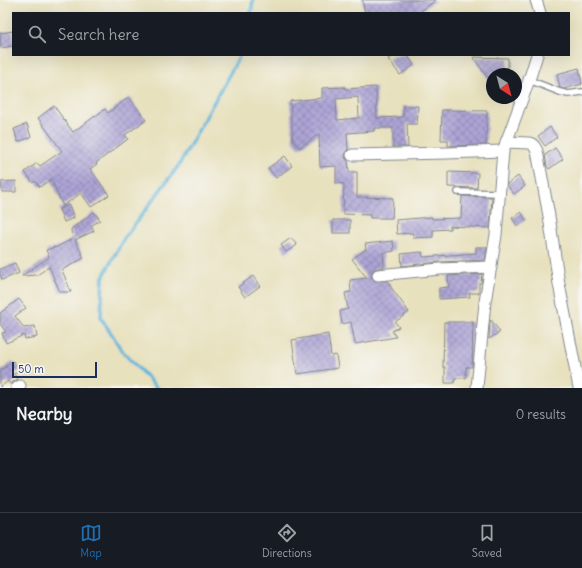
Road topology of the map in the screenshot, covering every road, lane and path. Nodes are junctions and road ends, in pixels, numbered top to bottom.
1 (536, 0) edge
2 (540, 12) edge
3 (537, 56) edge
4 (529, 80) junction
5 (582, 92) edge
6 (504, 147) junction
7 (352, 155) dead end
8 (458, 192) dead end
9 (499, 193) junction
10 (491, 267) junction
11 (378, 275) dead end
12 (477, 388) edge
13 (579, 388) edge

1 - 2 street
3 - 4 street
4 - 5 lane
4 - 6 street
6 - 7 street
6 - 9 street
6 - 13 street
8 - 9 lane
9 - 10 street
10 - 11 street
10 - 12 street

